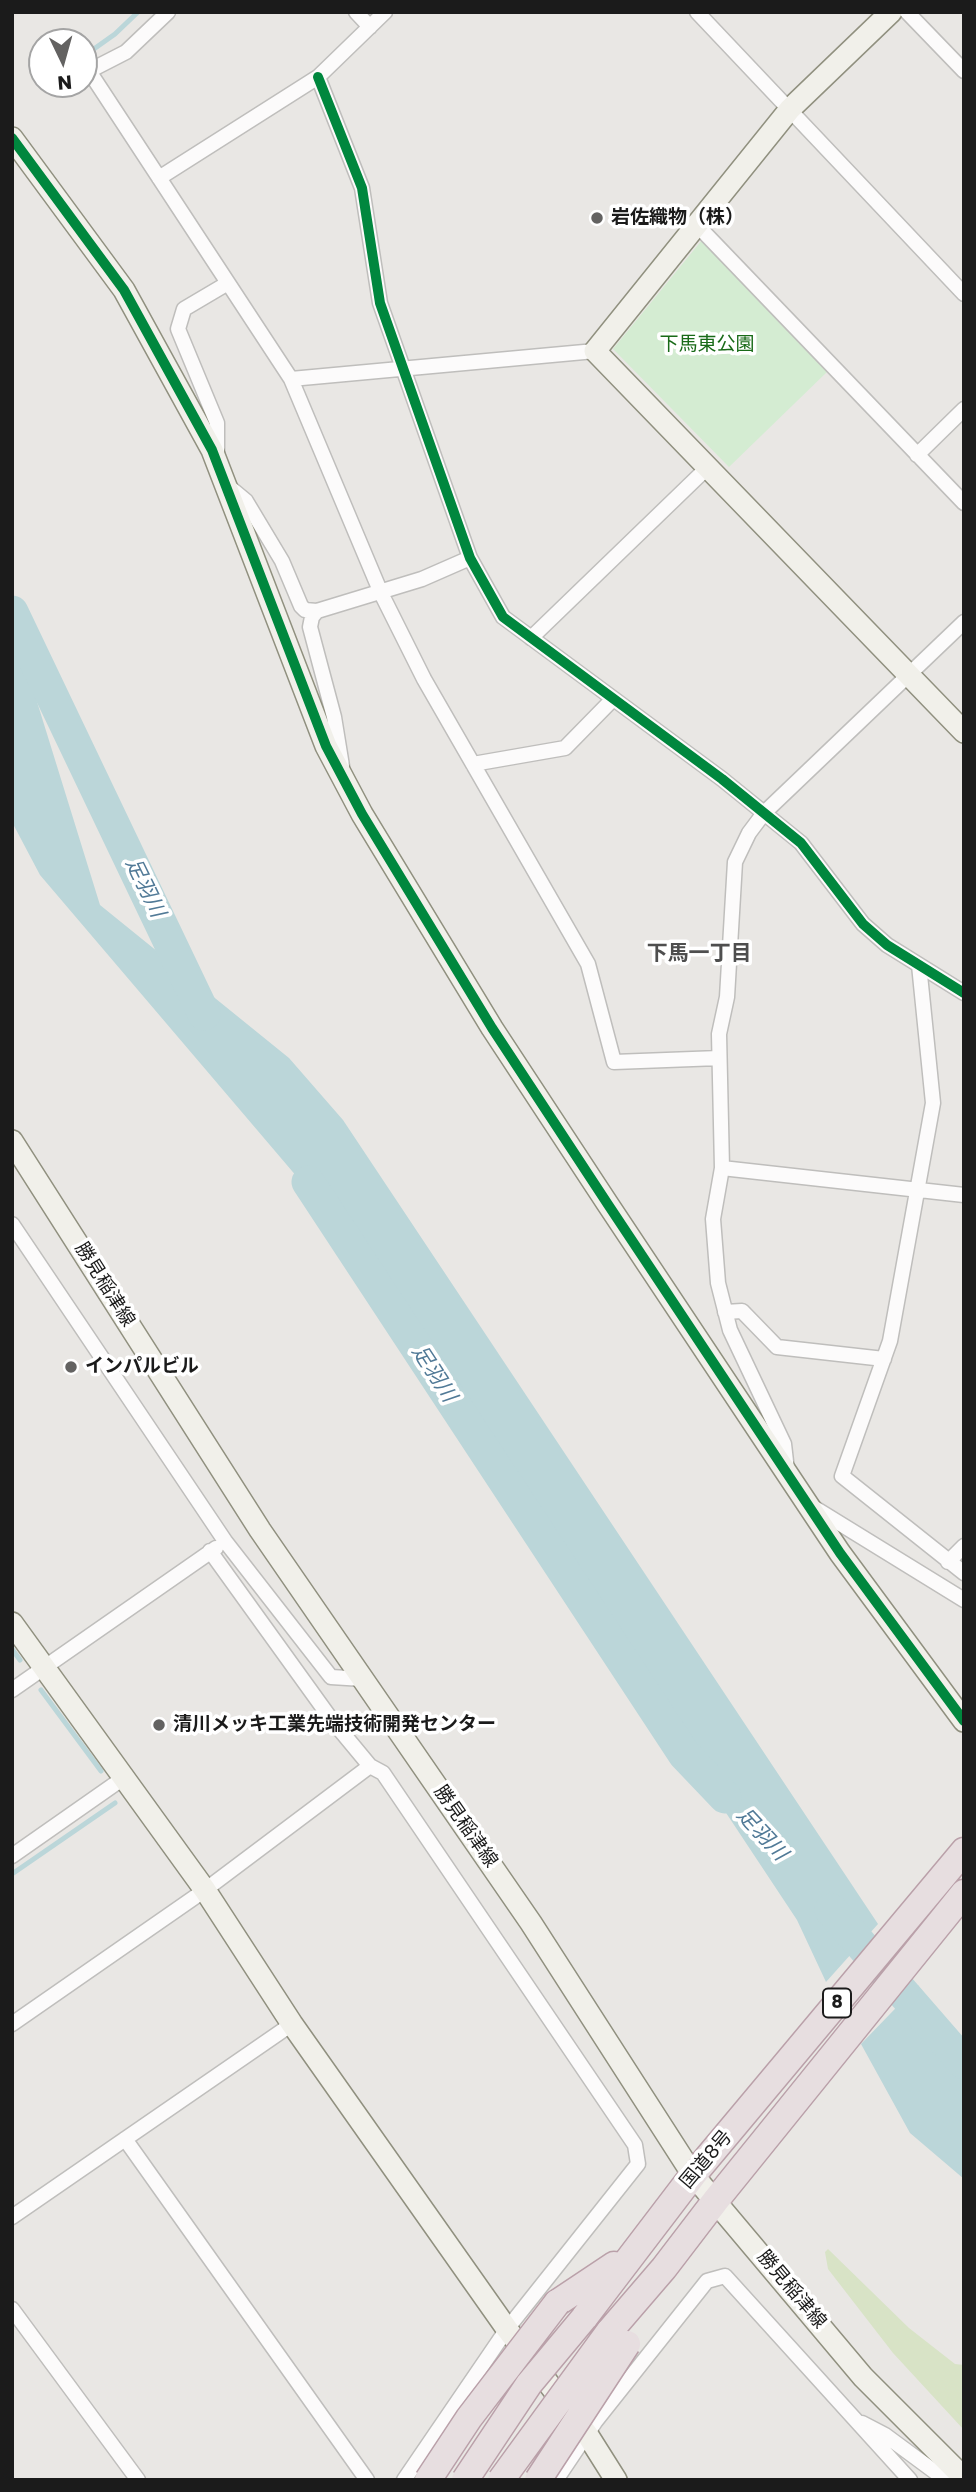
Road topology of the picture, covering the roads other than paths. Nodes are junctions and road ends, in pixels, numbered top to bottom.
1 (168, 12) edge
2 (356, 12) edge
3 (385, 12) edge
4 (697, 12) edge
5 (891, 12) edge
6 (907, 12) edge
7 (370, 27) junction
8 (964, 71) edge
9 (318, 77) junction
10 (790, 109) junction
11 (12, 138) edge
12 (159, 178) junction
13 (696, 224) junction
14 (228, 283) junction
15 (964, 294) edge
16 (595, 351) junction
17 (404, 370) junction
18 (291, 379) junction
19 (964, 409) edge
20 (917, 455) junction
21 (216, 461) junction
22 (708, 467) junction
23 (225, 483) junction
24 (964, 503) edge
25 (470, 558) junction
26 (381, 593) junction
27 (317, 611) junction
28 (964, 622) edge
29 (531, 638) junction
30 (909, 675) junction
31 (613, 699) junction
32 (964, 732) edge
33 (473, 764) junction
34 (345, 781) junction
35 (764, 813) junction
36 (919, 965) junction
37 (964, 993) edge
38 (719, 1058) junction
39 (12, 1141) edge
40 (722, 1168) junction
41 (914, 1192) junction
42 (964, 1195) edge
43 (12, 1224) edge
44 (725, 1311) junction
45 (884, 1359) junction
46 (787, 1474) junction
47 (808, 1505) junction
48 (225, 1541) junction
49 (964, 1546) edge
50 (210, 1551) junction
51 (948, 1562) junction
52 (964, 1573) edge
53 (964, 1600) edge
54 (12, 1623) edge
55 (45, 1667) junction
56 (363, 1679) junction
57 (12, 1690) edge
58 (964, 1721) edge
59 (370, 1766) junction
60 (122, 1779) junction
61 (964, 1851) edge
62 (12, 1856) edge
63 (205, 1890) junction
64 (964, 1893) edge
65 (12, 2024) edge
66 (292, 2024) junction
67 (125, 2139) junction
68 (702, 2165) junction
69 (723, 2191) junction
70 (12, 2217) edge
71 (632, 2252) junction
72 (12, 2309) edge
73 (507, 2329) junction
74 (618, 2338) junction
75 (855, 2419) junction
76 (587, 2434) junction
77 (964, 2478) edge
78 (138, 2480) edge
79 (367, 2480) edge
80 (404, 2480) edge
81 (428, 2480) edge
82 (465, 2480) edge
83 (501, 2480) edge
84 (538, 2480) edge
85 (556, 2480) edge
86 (616, 2480) edge
87 (910, 2480) edge
88 (946, 2480) edge

1 - 12 street
2 - 7 street
3 - 7 street
4 - 10 street
5 - 10 street
6 - 8 street
7 - 9 street
9 - 12 street
9 - 17 street
10 - 13 street
10 - 15 street
11 - 21 street
12 - 14 street
13 - 16 street
13 - 20 street
14 - 18 street
14 - 21 street
16 - 17 street
16 - 22 street
17 - 18 street
17 - 25 street
18 - 26 street
19 - 20 street
20 - 24 street
21 - 23 street
22 - 29 street
22 - 30 street
23 - 27 street
23 - 34 street
25 - 26 street
25 - 29 street
26 - 27 street
26 - 33 street
27 - 34 street
28 - 30 street
29 - 31 street
30 - 32 street
30 - 35 street
31 - 33 street
31 - 35 street
33 - 38 street
34 - 46 street
35 - 36 street
35 - 38 street
36 - 37 street
36 - 41 street
38 - 40 street
39 - 56 street, 勝見稲津線
40 - 41 street
40 - 44 street
41 - 42 street
41 - 45 street
43 - 48 street
44 - 45 street
44 - 46 street
45 - 51 street
46 - 47 street
47 - 53 street
47 - 58 street
48 - 50 street
48 - 56 street
49 - 51 street
50 - 55 street
50 - 59 street
51 - 52 street
54 - 55 street
55 - 57 street
55 - 60 street
56 - 68 street, 勝見稲津線
59 - 63 street
59 - 73 street
60 - 62 street
60 - 63 street
61 - 68 highway, 国道8号 / 8
63 - 65 street
63 - 66 street
64 - 69 highway, 国道8号 / 8
66 - 67 street
66 - 73 street
67 - 70 street
67 - 79 street
68 - 69 street, 勝見稲津線
68 - 71 highway, 国道8号 / 8
69 - 74 highway, 国道8号
69 - 77 street, 勝見稲津線
71 - 81 highway, 8, bridge
71 - 82 highway, 国道8号 / 8, bridge
72 - 78 street
73 - 76 street
73 - 80 street
74 - 83 highway, 国道8号, bridge
74 - 84 highway, bridge
75 - 76 street
75 - 87 street
75 - 88 street
76 - 85 street
76 - 86 street

